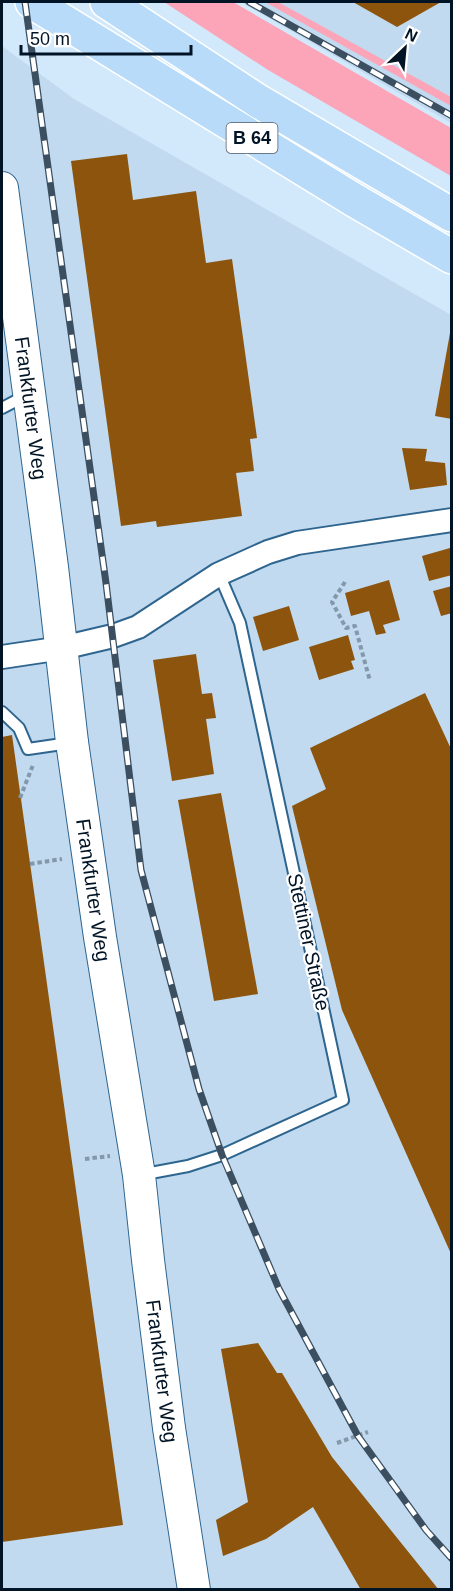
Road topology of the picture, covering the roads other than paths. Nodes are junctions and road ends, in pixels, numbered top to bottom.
1 (107, 2) edge
2 (44, 9) edge
3 (2, 188) edge
4 (452, 215) edge
5 (452, 257) edge
6 (7, 267) edge
7 (29, 393) junction
8 (2, 408) edge
9 (452, 520) edge
10 (219, 574) junction
11 (62, 648) junction
12 (2, 657) edge
13 (2, 712) edge
14 (72, 742) junction
15 (139, 1175) junction
16 (194, 1590) edge

1 - 4 highway, B 64
2 - 5 highway, B 64
3 - 6 main road, Frankfurter Weg
6 - 7 main road, Frankfurter Weg
7 - 8 lane
7 - 11 main road, Frankfurter Weg
9 - 10 street
10 - 11 street
10 - 15 lane, Stettiner Straße
11 - 12 street
11 - 14 main road, Frankfurter Weg
13 - 14 lane
14 - 15 main road, Frankfurter Weg
15 - 16 main road, Frankfurter Weg

